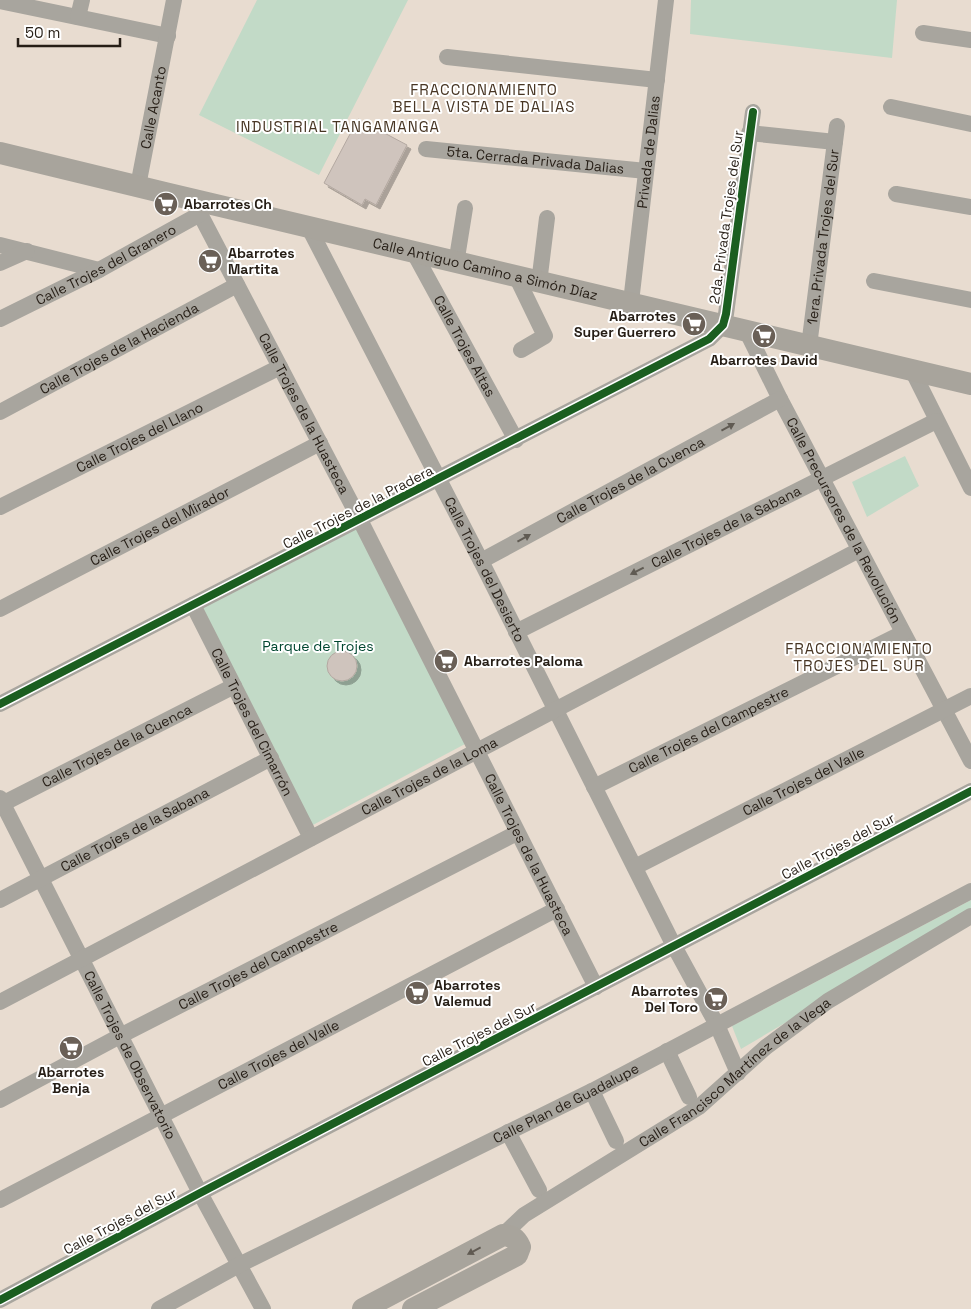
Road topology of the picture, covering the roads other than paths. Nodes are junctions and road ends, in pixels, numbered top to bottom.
1 (82, 0) edge
2 (174, 0) edge
3 (666, 0) edge
4 (0, 1) edge
5 (78, 18) junction
6 (923, 33) dead end
7 (168, 36) junction
8 (971, 40) edge
9 (447, 57) dead end
10 (657, 80) junction
11 (891, 107) dead end
12 (753, 112) dead end
13 (971, 124) edge
14 (749, 133) junction
15 (426, 149) dead end
16 (0, 153) edge
17 (646, 171) junction
18 (138, 186) junction
19 (896, 194) dead end
20 (971, 207) edge
21 (201, 208) junction
22 (465, 208) dead end
23 (547, 218) dead end
24 (309, 228) junction
25 (0, 245) edge
26 (27, 252) junction
27 (414, 253) junction
28 (0, 263) edge
29 (456, 264) junction
30 (99, 270) junction
31 (528, 280) junction
32 (874, 281) dead end
33 (238, 285) junction
34 (971, 300) edge
35 (631, 302) junction
36 (0, 319) edge
37 (723, 325) junction
38 (746, 330) junction
39 (809, 346) junction
40 (521, 350) dead end
41 (280, 367) junction
42 (912, 370) junction
43 (971, 384) edge
44 (780, 399) junction
45 (0, 412) edge
46 (936, 421) junction
47 (516, 440) junction
48 (320, 443) junction
49 (822, 479) junction
50 (439, 480) junction
51 (971, 488) edge
52 (0, 507) edge
53 (360, 520) junction
54 (859, 550) junction
55 (481, 561) junction
56 (193, 605) junction
57 (0, 609) edge
58 (516, 632) junction
59 (903, 633) junction
60 (234, 686) junction
61 (971, 696) edge
62 (0, 704) edge
63 (943, 709) junction
64 (555, 710) junction
65 (476, 752) junction
66 (270, 758) junction
67 (971, 761) edge
68 (594, 787) junction
69 (971, 791) edge
70 (1, 802) edge
71 (517, 833) junction
72 (311, 838) junction
73 (635, 867) junction
74 (41, 878) junction
75 (971, 891) edge
76 (0, 900) edge
77 (557, 908) junction
78 (971, 916) edge
79 (674, 946) junction
80 (82, 959) junction
81 (596, 987) junction
82 (0, 1002) edge
83 (717, 1025) junction
84 (120, 1036) junction
85 (667, 1051) junction
86 (738, 1073) junction
87 (592, 1091) junction
88 (689, 1097) dead end
89 (0, 1100) edge
90 (161, 1115) junction
91 (508, 1132) junction
92 (616, 1141) dead end
93 (539, 1190) dead end
94 (200, 1193) junction
95 (0, 1200) edge
96 (503, 1235) junction
97 (239, 1265) junction
98 (0, 1300) edge
99 (159, 1309) edge
100 (263, 1309) edge
101 (363, 1309) edge
102 (413, 1309) edge

1 - 5 street
2 - 7 street, Calle Acanto
3 - 10 street, Privada de Dalias
4 - 5 street
5 - 7 street
6 - 8 street
7 - 18 street, Calle Acanto
9 - 10 street
10 - 17 street, Privada de Dalias
11 - 13 street
12 - 14 street, 2da. Privada Trojes del Sur
14 - 37 street, 2da. Privada Trojes del Sur
14 - 39 street, 1era. Privada Trojes del Sur
15 - 17 street, 5ta. Cerrada Privada Dalias
16 - 18 main road, Calle Antiguo Camino a Simón Díaz
17 - 35 street, Privada de Dalias
18 - 21 main road, Calle Antiguo Camino a Simón Díaz
19 - 20 street
21 - 24 main road, Calle Antiguo Camino a Simón Díaz
21 - 30 street, Calle Trojes del Granero
21 - 33 street, Calle Trojes de la Huasteca
22 - 29 street
23 - 31 street
24 - 27 main road, Calle Antiguo Camino a Simón Díaz
24 - 50 street, Calle Trojes del Desierto
25 - 26 street
26 - 28 street
26 - 30 street
27 - 29 main road, Calle Antiguo Camino a Simón Díaz
27 - 47 street, Calle Trojes Altas
29 - 31 main road, Calle Antiguo Camino a Simón Díaz
30 - 36 street, Calle Trojes del Granero
31 - 35 main road, Calle Antiguo Camino a Simón Díaz
31 - 40 street
32 - 34 street
33 - 41 street, Calle Trojes de la Huasteca
33 - 45 street, Calle Trojes de la Hacienda
35 - 37 main road, Calle Antiguo Camino a Simón Díaz
37 - 38 main road, Calle Antiguo Camino a Simón Díaz
37 - 47 street, Calle Trojes de la Pradera
38 - 39 main road, Calle Antiguo Camino a Simón Díaz
38 - 44 street, Calle Precursores de la Revolución
39 - 42 main road, Calle Antiguo Camino a Simón Díaz
41 - 48 street, Calle Trojes de la Huasteca
41 - 52 street, Calle Trojes del Llano
42 - 43 main road, Calle Antiguo Camino a Simón Díaz
42 - 46 street
44 - 49 street, Calle Precursores de la Revolución
55 -> 44 street, Calle Trojes de la Cuenca
46 - 49 street, Calle Trojes de la Sabana
46 - 51 street
47 - 50 street, Calle Trojes de la Pradera
48 - 53 street, Calle Trojes de la Huasteca
48 - 57 street, Calle Trojes del Mirador
49 - 54 street, Calle Precursores de la Revolución
49 -> 58 street, Calle Trojes de la Sabana
50 - 53 street, Calle Trojes de la Pradera
50 - 55 street, Calle Trojes del Desierto
53 - 56 street, Calle Trojes de la Pradera
53 - 65 street, Calle Trojes de la Huasteca
54 - 59 street, Calle Precursores de la Revolución
54 - 64 street, Calle Trojes de la Loma
55 - 58 street, Calle Trojes del Desierto
56 - 60 street, Calle Trojes del Cimarrón
56 - 62 street, Calle Trojes de la Pradera
58 - 64 street, Calle Trojes del Desierto
59 - 63 street, Calle Precursores de la Revolución
59 - 68 street, Calle Trojes del Campestre
60 - 66 street, Calle Trojes del Cimarrón
60 - 70 street, Calle Trojes de la Cuenca
61 - 63 street, Calle Trojes del Valle
63 - 67 street, Calle Precursores de la Revolución
63 - 73 street, Calle Trojes del Valle
64 - 65 street, Calle Trojes de la Loma
64 - 68 street, Calle Trojes del Desierto
65 - 71 street, Calle Trojes de la Huasteca
65 - 72 street, Calle Trojes de la Loma
66 - 72 street, Calle Trojes del Cimarrón
66 - 74 street, Calle Trojes de la Sabana
68 - 73 street, Calle Trojes del Desierto
69 - 79 street, Calle Trojes del Sur
70 - 74 street, Calle Trojes de Observatorio
71 - 77 street, Calle Trojes de la Huasteca
71 - 84 street, Calle Trojes del Campestre
72 - 80 street, Calle Trojes de la Loma
73 - 79 street, Calle Trojes del Desierto
74 - 76 street, Calle Trojes de la Sabana
74 - 80 street, Calle Trojes de Observatorio
75 - 83 street, Calle Plan de Guadalupe
77 - 81 street, Calle Trojes de la Huasteca
77 - 90 street, Calle Trojes del Valle
78 - 86 street, Calle Francisco Martínez de la Vega
79 - 81 street, Calle Trojes del Sur
79 - 83 street, Calle Trojes del Desierto
80 - 82 street, Calle Trojes de la Loma
80 - 84 street, Calle Trojes de Observatorio
81 - 94 street, Calle Trojes del Sur
83 - 85 street, Calle Plan de Guadalupe
83 - 86 street, Calle Trojes del Desierto
84 - 89 street, Calle Trojes del Campestre
84 - 90 street, Calle Trojes de Observatorio
85 - 87 street, Calle Plan de Guadalupe
85 - 88 street
86 - 96 street, Calle Francisco Martínez de la Vega
87 - 91 street, Calle Plan de Guadalupe
87 - 92 street
90 - 94 street, Calle Trojes de Observatorio
90 - 95 street, Calle Trojes del Valle
91 - 93 street
91 - 97 street, Calle Plan de Guadalupe
94 - 97 street, Calle Trojes de Observatorio
94 - 98 street, Calle Trojes del Sur
96 -> 101 main road
96 - 102 main road
97 - 99 street, Calle Plan de Guadalupe
97 - 100 street, Calle Trojes de Observatorio

